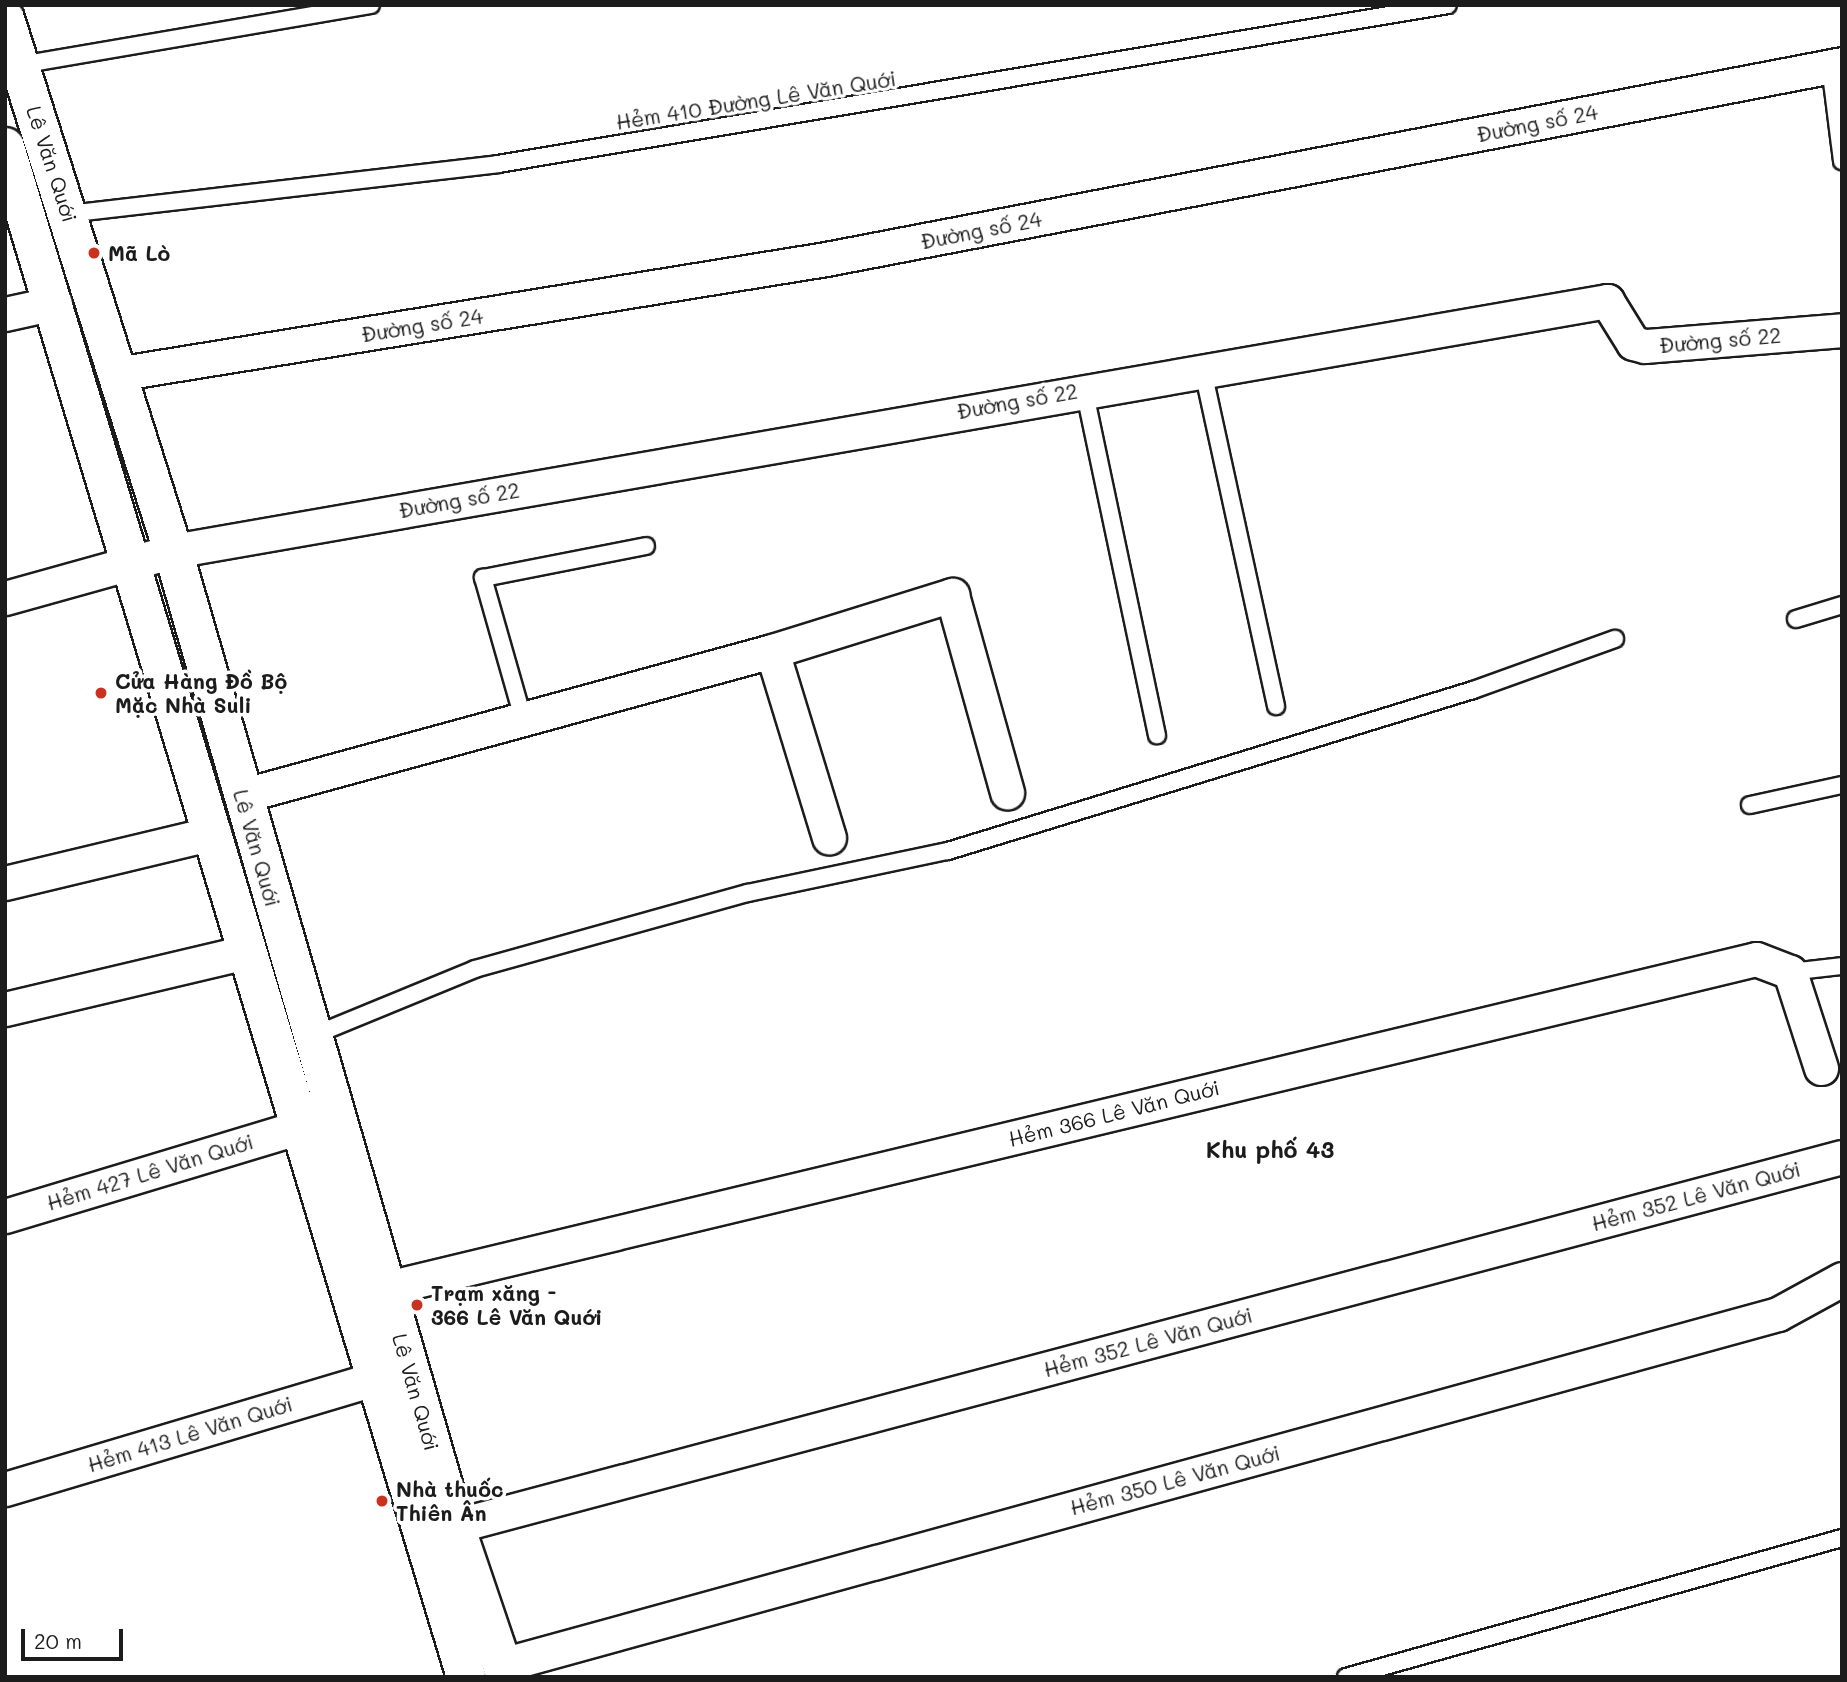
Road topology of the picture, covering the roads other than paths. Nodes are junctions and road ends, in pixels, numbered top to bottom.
1 (371, 5) edge
2 (1448, 5) edge
3 (5, 19) edge
4 (20, 65) junction
5 (1836, 65) edge
6 (5, 147) edge
7 (1842, 161) edge
8 (68, 214) junction
9 (55, 303) junction
10 (5, 313) edge
11 (1842, 330) edge
12 (1203, 371) junction
13 (116, 374) junction
14 (1084, 389) junction
15 (646, 546) dead end
16 (173, 551) junction
17 (130, 564) junction
18 (5, 598) edge
19 (1842, 605) edge
20 (1796, 619) dead end
21 (1615, 639) dead end
22 (772, 651) junction
23 (1276, 705) dead end
24 (523, 718) junction
25 (1157, 735) dead end
26 (1842, 785) edge
27 (1007, 792) dead end
28 (241, 796) junction
29 (1751, 805) dead end
30 (214, 832) junction
31 (829, 838) dead end
32 (5, 883) edge
33 (246, 952) junction
34 (1842, 966) edge
35 (1790, 972) junction
36 (5, 1009) edge
37 (312, 1036) junction
38 (275, 1047) junction
39 (1821, 1068) dead end
40 (296, 1128) junction
41 (1842, 1157) edge
42 (5, 1216) edge
43 (1842, 1279) edge
44 (387, 1288) junction
45 (375, 1379) junction
46 (5, 1489) edge
47 (455, 1526) junction
48 (1842, 1538) edge
49 (504, 1671) edge
50 (465, 1676) edge
51 (1346, 1677) edge

1 - 4 lane
2 - 8 lane, Hẻm 410 Đường Lê Văn Quới
3 - 4 main road, Lê Văn Quới
4 - 8 main road, Lê Văn Quới
5 - 7 lane
5 - 13 street, Đường số 24
6 - 9 main road, Lê Văn Quới
8 - 13 main road, Lê Văn Quới
9 - 10 street
9 - 17 main road, Lê Văn Quới
11 - 12 street, Đường số 22
12 - 14 street, Đường số 22
12 - 23 lane
13 - 16 main road, Lê Văn Quới
14 - 16 street, Đường số 22
14 - 25 lane
15 - 24 lane
16 - 17 street, Đường số 22
16 - 28 main road, Lê Văn Quới
17 - 18 street, Đường số 22
17 - 30 main road, Lê Văn Quới
19 - 20 lane
21 - 37 lane
22 - 24 street
22 - 27 street
22 - 31 street
24 - 28 street
26 - 29 lane
28 - 37 main road, Lê Văn Quới
30 - 32 street
30 - 33 main road, Lê Văn Quới
33 - 36 street
33 - 38 main road, Lê Văn Quới
34 - 35 lane, Hẻm 366 Lê Văn Quới
35 - 39 street
35 - 44 street, Hẻm 366 Lê Văn Quới
37 - 38 main road
37 - 44 main road, Lê Văn Quới
38 - 40 main road, Lê Văn Quới
40 - 42 street, Hẻm 427 Lê Văn Quới
40 - 45 main road, Lê Văn Quới
41 - 47 street, Hẻm 352 Lê Văn Quới
43 - 49 street, Hẻm 350 Lê Văn Quới
44 - 47 main road, Lê Văn Quới
45 - 46 street, Hẻm 413 Lê Văn Quới
45 - 50 main road, Lê Văn Quới
47 - 49 main road, Lê Văn Quới
48 - 51 lane
49 - 50 main road

